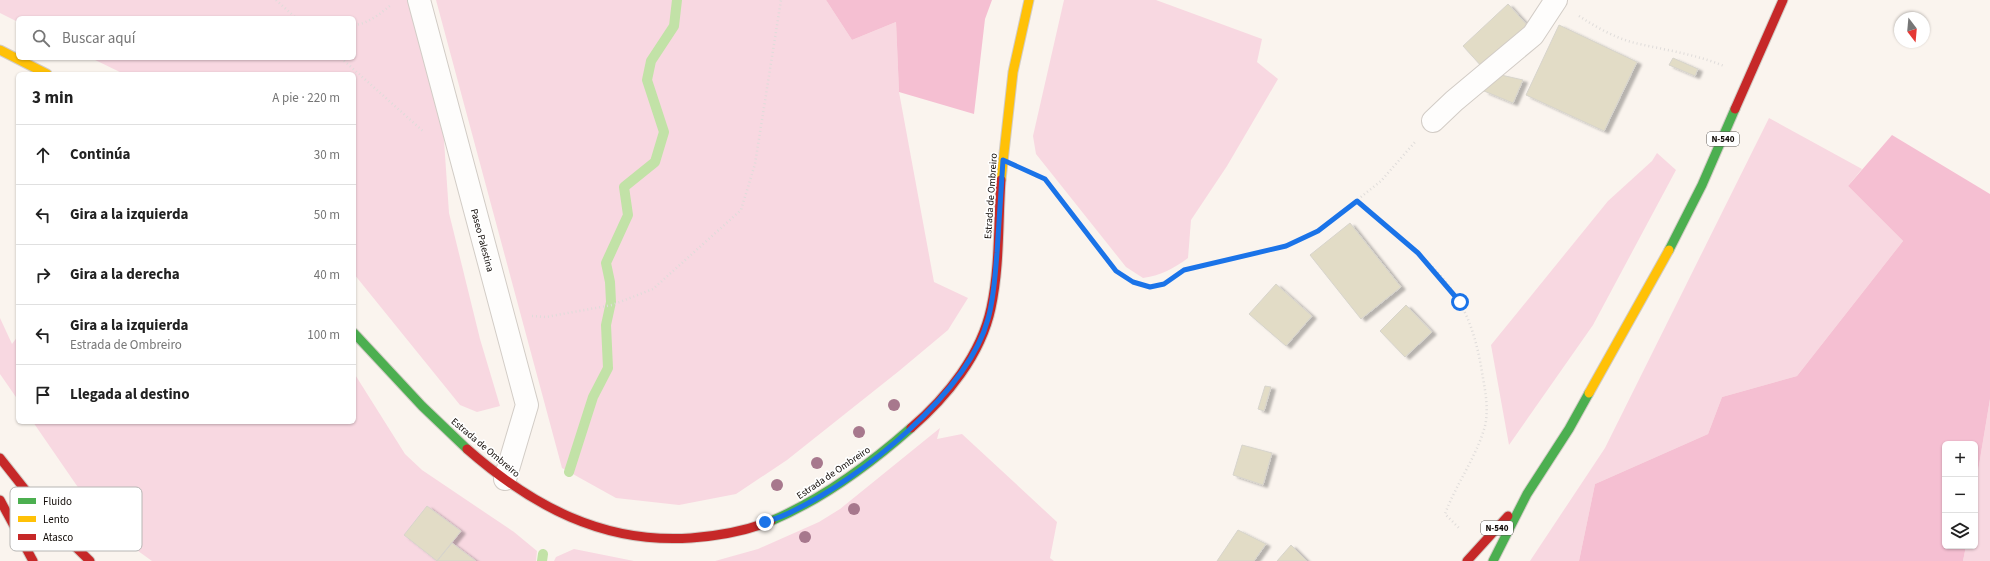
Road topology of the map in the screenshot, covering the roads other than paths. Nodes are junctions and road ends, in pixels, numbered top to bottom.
1 (419, 0) edge
2 (1029, 0) edge
3 (1556, 0) edge
4 (1784, 0) edge
5 (0, 50) edge
6 (16, 58) edge
7 (20, 60) edge
8 (43, 72) edge
9 (1433, 121) road end
10 (356, 335) edge
11 (0, 458) edge
12 (505, 479) junction
13 (23, 487) edge
14 (1527, 494) junction
15 (0, 500) edge
16 (10, 518) edge
17 (28, 551) edge
18 (80, 551) edge
19 (33, 561) edge
20 (90, 561) edge
21 (1467, 561) edge
22 (1493, 561) edge

1 - 12 street, Paseo Palestina
2 - 12 main road, Estrada de Ombreiro
3 - 9 street
4 - 14 main road, N-540
5 - 6 main road
7 - 8 main road
10 - 12 main road, Estrada de Ombreiro
11 - 13 main road
14 - 21 main road, N-540
14 - 22 main road
15 - 16 main road
17 - 19 main road
18 - 20 main road

